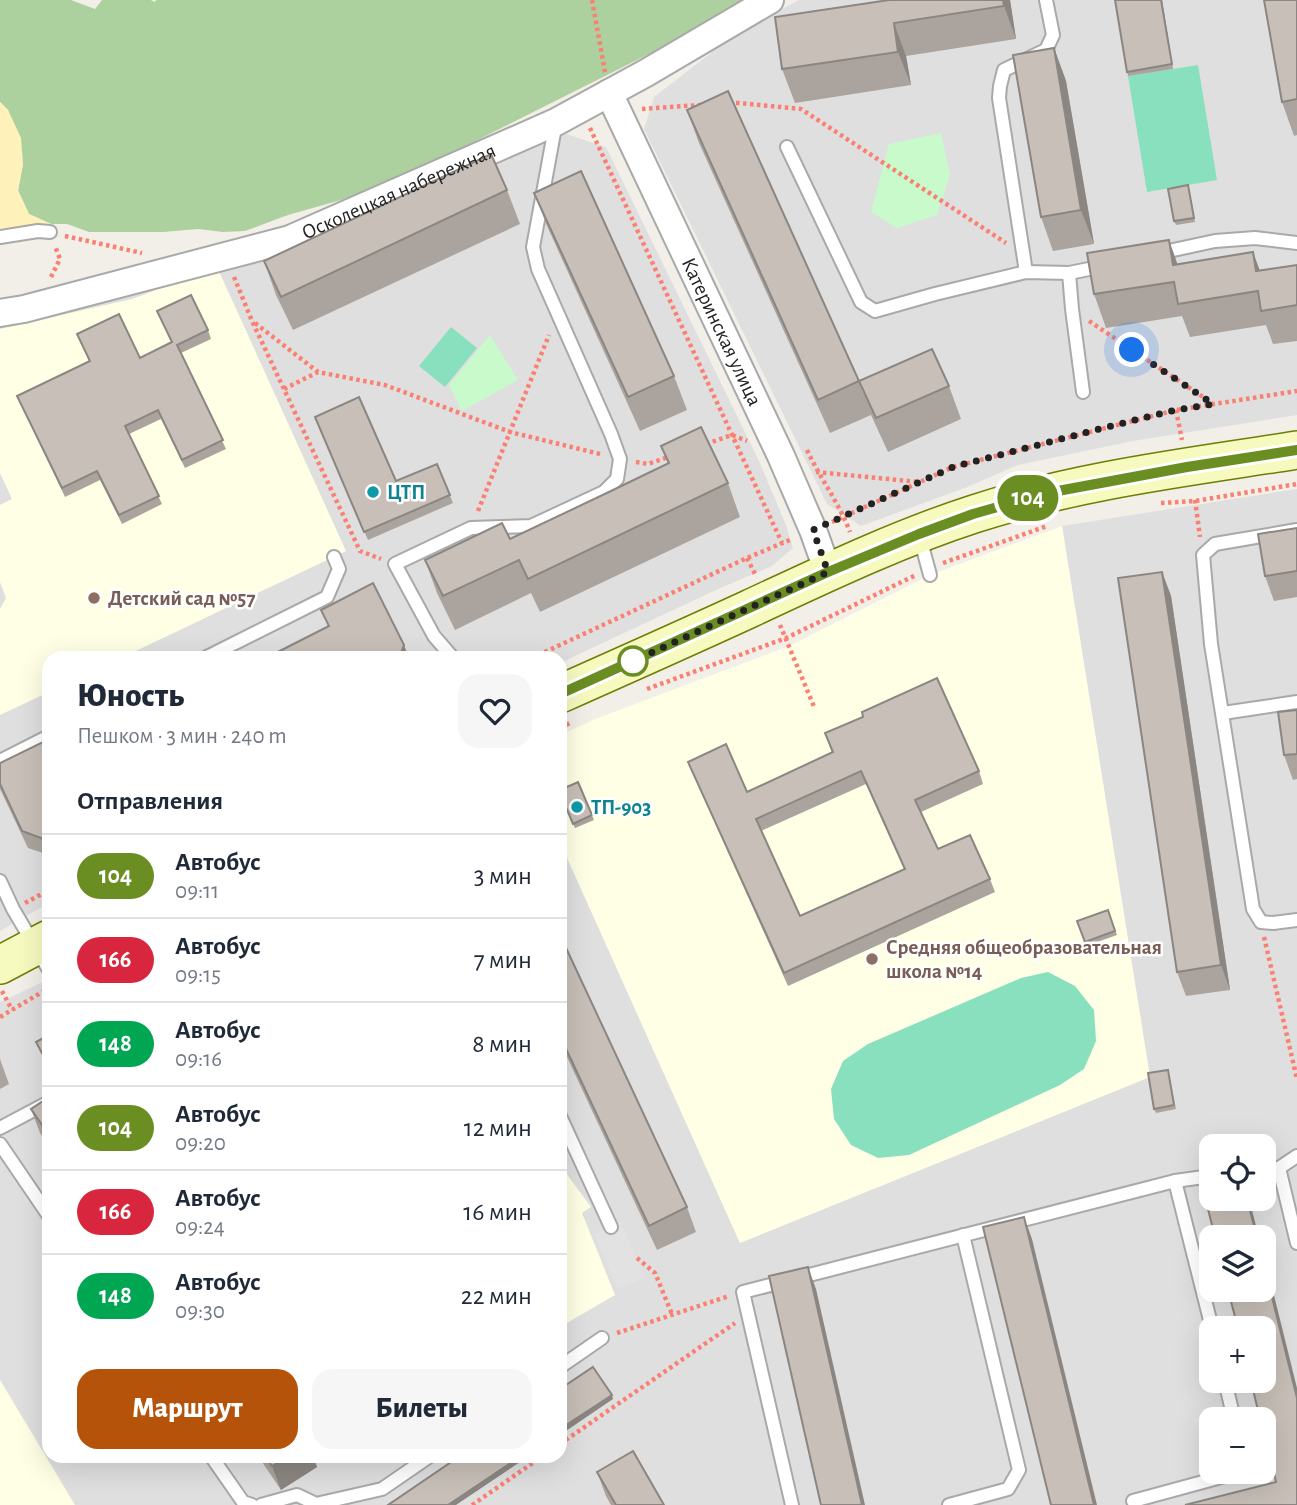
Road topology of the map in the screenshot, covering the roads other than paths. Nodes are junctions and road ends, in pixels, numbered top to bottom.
1 (770, 0) edge
2 (1046, 0) edge
3 (626, 103) junction
4 (556, 122) junction
5 (787, 147) dead end
6 (50, 232) road end
7 (0, 237) edge
8 (1297, 243) edge
9 (1147, 256) edge
10 (1123, 261) edge
11 (1026, 272) junction
12 (1069, 273) junction
13 (0, 313) edge
14 (1083, 392) dead end
15 (1297, 450) edge
16 (1297, 530) edge
17 (919, 534) junction
18 (334, 557) dead end
19 (828, 572) junction
20 (930, 575) dead end
21 (219, 651) edge
22 (447, 651) edge
23 (567, 691) edge
24 (1297, 702) edge
25 (1223, 713) junction
26 (42, 740) edge
27 (0, 761) edge
28 (0, 881) edge
29 (1297, 920) edge
30 (42, 949) edge
31 (42, 953) edge
32 (0, 965) edge
33 (42, 1106) edge
34 (0, 1128) edge
35 (567, 1130) edge
36 (0, 1144) edge
37 (1297, 1156) edge
38 (1276, 1168) edge
39 (1279, 1168) junction
40 (1199, 1178) edge
41 (1175, 1181) junction
42 (42, 1206) edge
43 (611, 1227) dead end
44 (963, 1236) junction
45 (1297, 1243) edge
46 (1209, 1316) edge
47 (602, 1338) road end
48 (567, 1362) edge
49 (216, 1463) edge
50 (420, 1463) edge
51 (1199, 1483) edge
52 (1133, 1501) dead end
53 (252, 1505) edge
54 (261, 1505) edge
55 (792, 1505) edge
56 (950, 1505) edge

1 - 3 street, Осколецкая набережная
2 - 11 lane
3 - 4 street, Осколецкая набережная
3 - 19 street, Катеринская улица
4 - 13 street, Осколецкая набережная
4 - 22 lane
5 - 11 lane
6 - 7 lane
8 - 9 lane
10 - 12 lane
11 - 12 lane
12 - 14 lane
15 - 17 main road
16 - 25 lane
17 - 19 main road
17 - 20 lane
18 - 21 lane
19 - 23 main road
24 - 25 lane
25 - 29 lane
26 - 27 lane
28 - 30 lane
31 - 32 main road
33 - 34 lane
35 - 43 lane
36 - 42 lane
37 - 39 lane
38 - 39 lane
39 - 45 lane
40 - 41 lane
41 - 44 lane
41 - 46 lane
44 - 55 lane
44 - 56 lane
47 - 48 lane
49 - 53 lane
50 - 54 lane
51 - 52 lane

